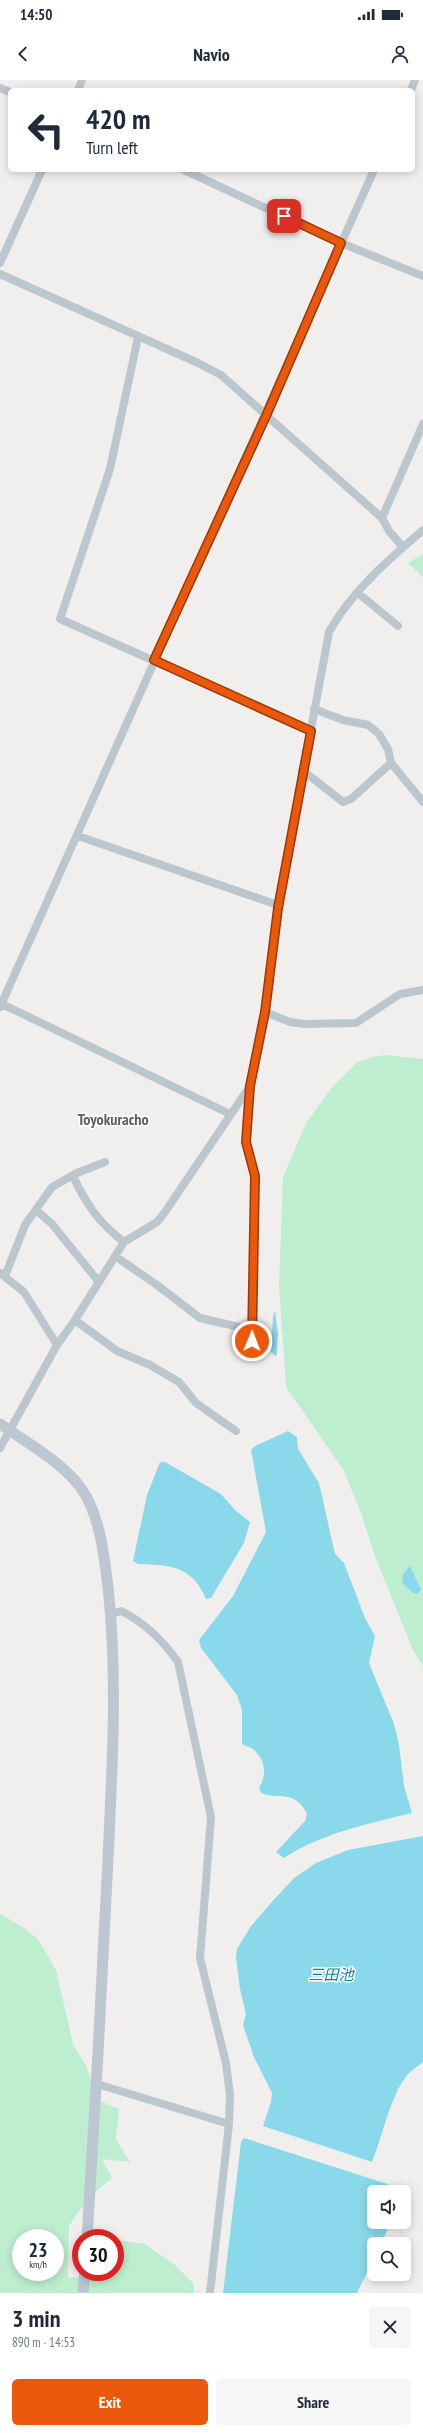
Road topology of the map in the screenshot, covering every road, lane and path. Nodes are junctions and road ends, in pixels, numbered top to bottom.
1 (41, 172) edge
2 (188, 172) edge
3 (373, 172) edge
4 (341, 243) junction
5 (0, 263) edge
6 (0, 274) edge
7 (423, 276) edge
8 (138, 337) junction
9 (266, 416) junction
10 (423, 424) edge
11 (382, 518) junction
12 (423, 530) edge
13 (403, 547) junction
14 (358, 593) junction
15 (398, 626) dead end
16 (154, 660) junction
17 (314, 709) junction
18 (311, 731) junction
19 (391, 763) junction
20 (302, 770) junction
21 (423, 802) edge
22 (78, 836) junction
23 (278, 905) junction
24 (423, 990) edge
25 (1, 1004) edge
26 (265, 1012) junction
27 (250, 1086) junction
28 (230, 1114) junction
29 (105, 1162) dead end
30 (73, 1176) junction
31 (36, 1210) junction
32 (124, 1242) junction
33 (115, 1256) junction
34 (3, 1274) edge
35 (99, 1282) junction
36 (75, 1320) junction
37 (252, 1330) junction
38 (252, 1341) dead end
39 (57, 1345) junction
40 (0, 1424) edge
41 (10, 1431) junction
42 (236, 1431) dead end
43 (0, 1448) edge
44 (111, 1614) junction
45 (97, 2084) junction
46 (229, 2124) junction
47 (88, 2229) edge
48 (84, 2281) edge
49 (83, 2293) edge
50 (210, 2293) edge

1 - 5 street
2 - 4 street
3 - 4 street
4 - 7 street
4 - 9 street
6 - 8 street
8 - 9 street
8 - 16 street
9 - 11 street
9 - 16 street
10 - 11 street
11 - 13 street
12 - 13 street
13 - 14 street
14 - 15 street
14 - 17 street
16 - 18 street
16 - 22 street
17 - 18 street
17 - 19 street
18 - 20 street
19 - 20 street
19 - 21 street
20 - 23 street
22 - 23 street
22 - 25 street
23 - 26 street
24 - 26 street
25 - 28 street
26 - 27 street
27 - 28 street
27 - 37 street
28 - 32 street
29 - 30 street
30 - 31 street
30 - 32 street
31 - 34 street
31 - 35 street
32 - 33 street
33 - 35 street
33 - 37 street
34 - 39 street
35 - 36 street
36 - 39 street
36 - 42 street
37 - 38 street
39 - 41 street
40 - 41 street
41 - 43 street
41 - 44 street
44 - 45 street
44 - 46 street
45 - 46 street
45 - 47 street
46 - 50 street
48 - 49 street

